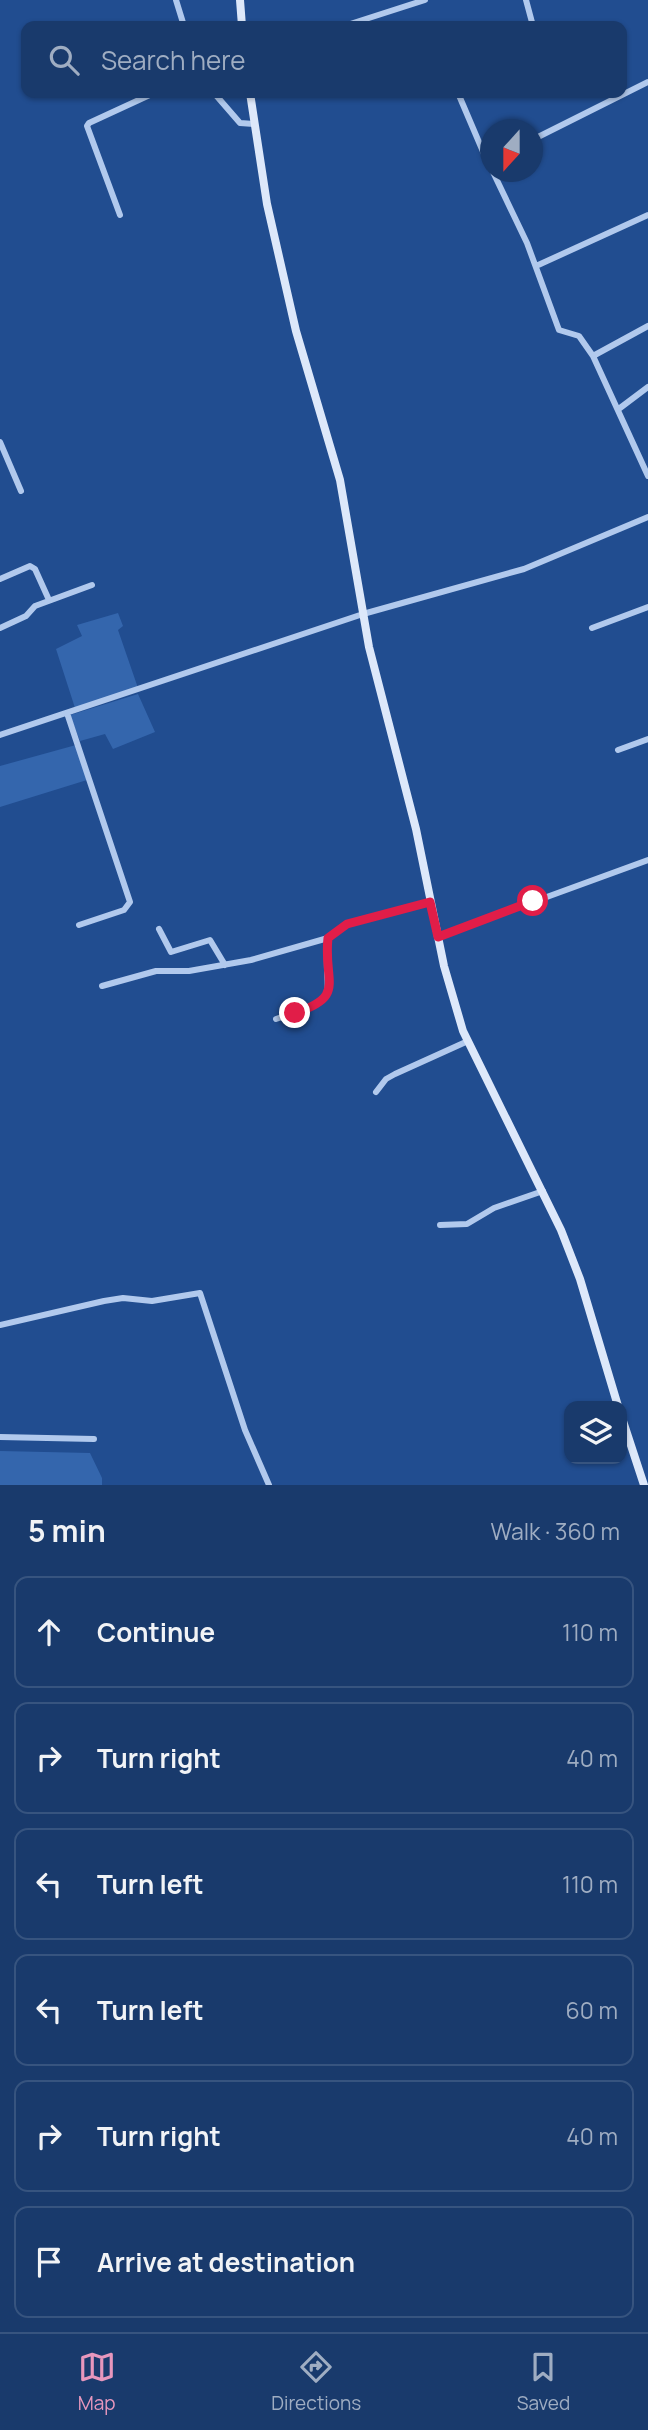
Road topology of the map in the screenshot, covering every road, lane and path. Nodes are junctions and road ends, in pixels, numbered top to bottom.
1 (176, 0) edge
2 (240, 0) edge
3 (425, 0) edge
4 (526, 0) edge
5 (182, 21) edge
6 (242, 21) edge
7 (360, 21) edge
8 (532, 21) edge
9 (648, 82) edge
10 (627, 93) edge
11 (143, 98) edge
12 (218, 98) edge
13 (251, 98) edge
14 (460, 98) edge
15 (616, 98) edge
16 (254, 124) junction
17 (543, 135) edge
18 (480, 143) edge
19 (499, 182) edge
20 (120, 215) dead end
21 (648, 215) edge
22 (536, 266) junction
23 (648, 327) edge
24 (593, 356) junction
25 (648, 387) edge
26 (620, 408) junction
27 (0, 442) edge
28 (648, 476) edge
29 (21, 491) dead end
30 (648, 517) edge
31 (0, 579) edge
32 (92, 585) dead end
33 (49, 600) junction
34 (648, 607) edge
35 (363, 614) junction
36 (0, 628) edge
37 (592, 628) dead end
38 (67, 713) junction
39 (0, 734) edge
40 (648, 739) edge
41 (618, 750) dead end
42 (648, 860) edge
43 (430, 902) junction
44 (79, 925) dead end
45 (159, 929) dead end
46 (438, 937) junction
47 (328, 938) junction
48 (225, 965) junction
49 (102, 986) dead end
50 (276, 1019) dead end
51 (468, 1041) junction
52 (376, 1092) dead end
53 (543, 1191) junction
54 (440, 1225) dead end
55 (0, 1325) edge
56 (617, 1401) edge
57 (627, 1433) edge
58 (0, 1437) edge
59 (94, 1439) dead end
60 (269, 1485) edge
61 (644, 1485) edge

1 - 5 street
2 - 6 street
3 - 7 street
4 - 8 street
9 - 10 street
11 - 20 street
12 - 16 street
13 - 16 street
14 - 18 street
15 - 17 street
16 - 35 street
19 - 22 street
21 - 22 street
22 - 24 street
23 - 24 street
24 - 26 street
25 - 26 street
26 - 28 street
27 - 29 street
30 - 35 street
31 - 33 street
32 - 33 street
33 - 36 street
34 - 37 street
35 - 38 street
35 - 43 street
38 - 39 street
38 - 44 street
40 - 41 street
42 - 46 street
43 - 46 street
43 - 47 street
45 - 48 street
46 - 51 street
47 - 48 street
47 - 50 street
48 - 49 street
51 - 52 street
51 - 53 street
53 - 54 street
53 - 56 street
55 - 60 street
57 - 61 street
58 - 59 street

